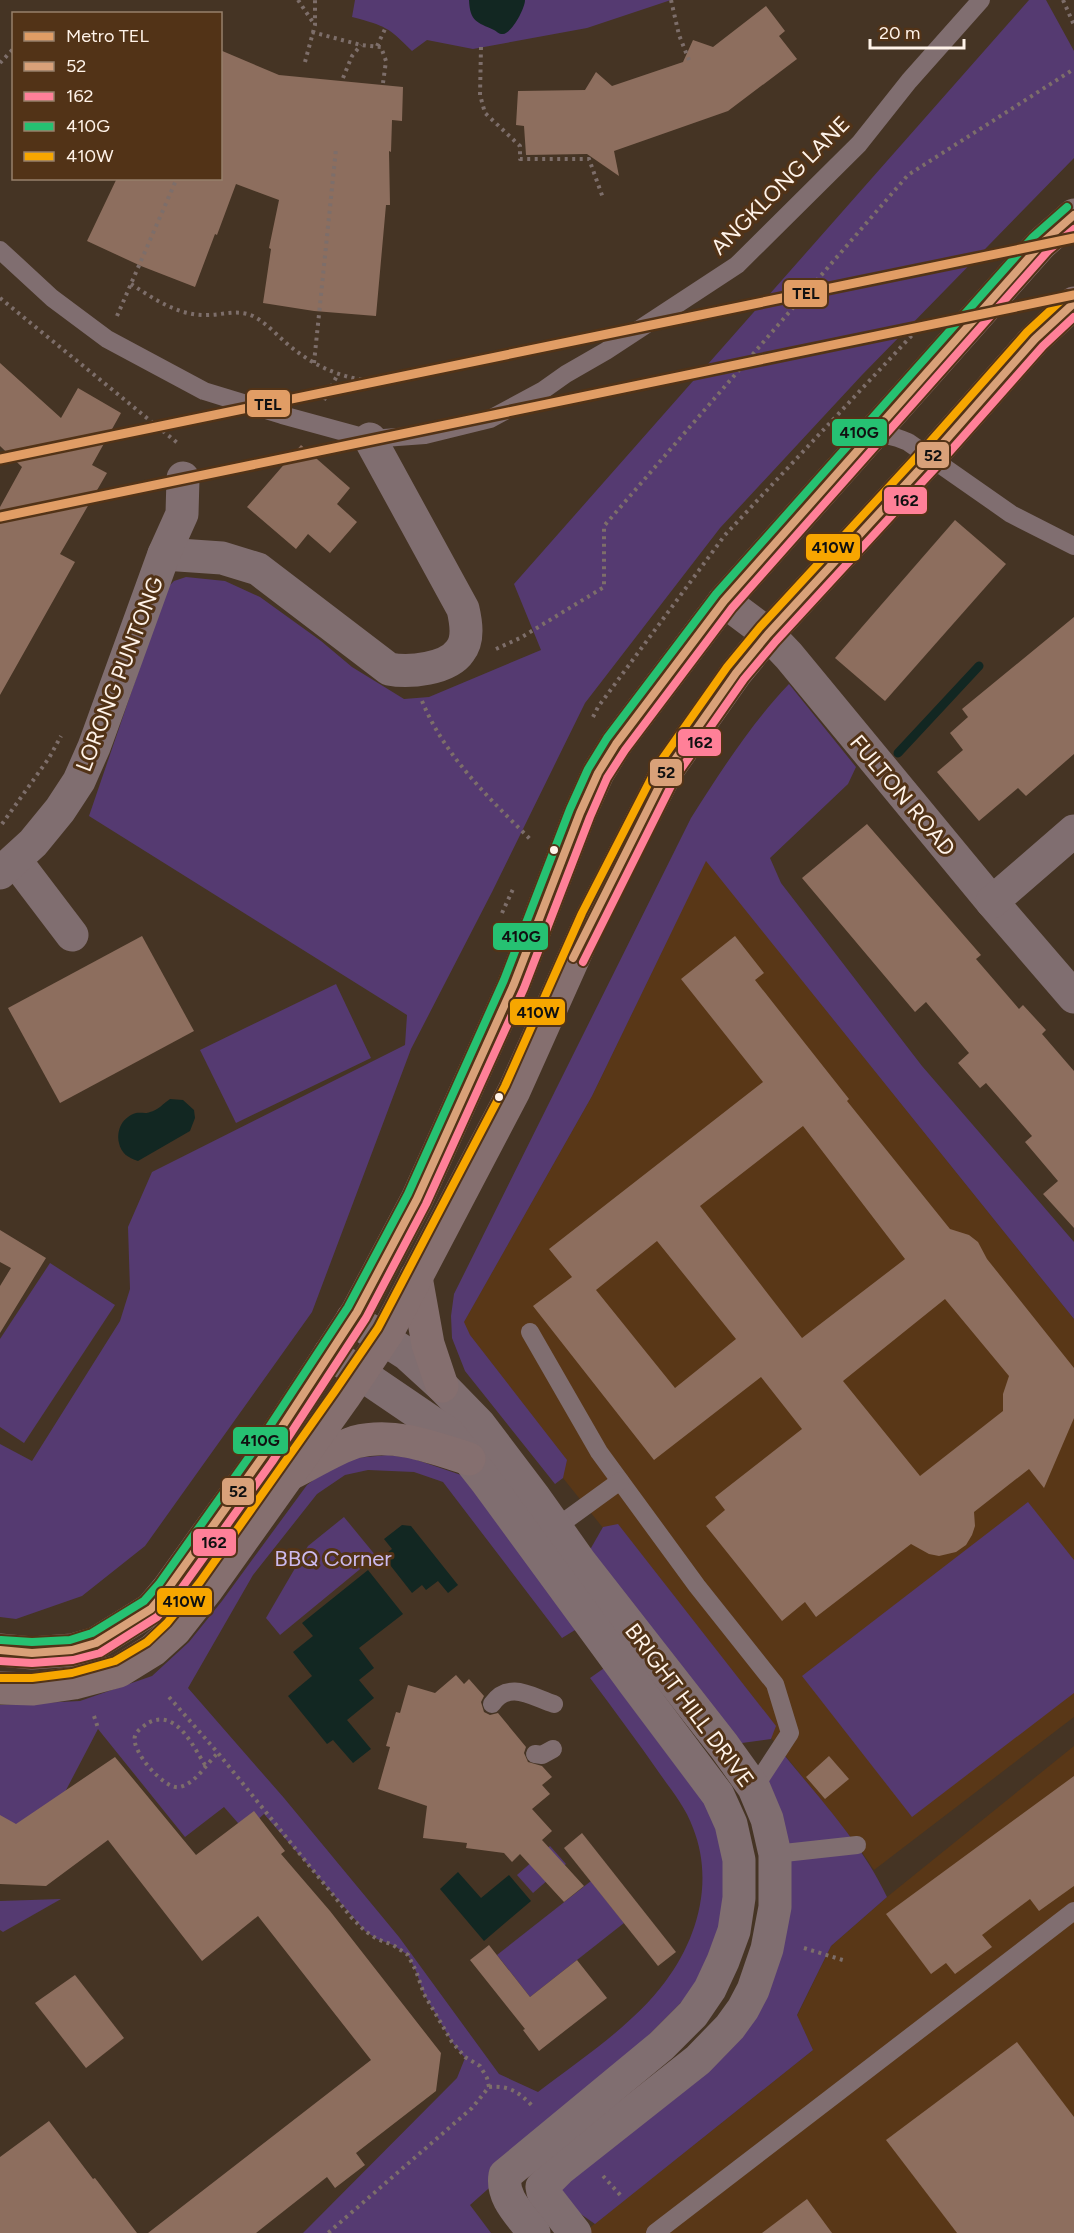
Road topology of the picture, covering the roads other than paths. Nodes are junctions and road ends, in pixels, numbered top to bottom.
1 (981, 0) edge
2 (1074, 215) edge
3 (0, 250) edge
4 (1074, 303) edge
5 (902, 400) junction
6 (869, 438) junction
7 (370, 439) junction
8 (919, 450) junction
9 (183, 478) road end
10 (1074, 546) edge
11 (164, 554) junction
12 (724, 600) junction
13 (768, 634) junction
14 (1074, 831) edge
15 (8, 866) edge
16 (992, 902) junction
17 (72, 935) dead end
18 (1074, 997) edge
19 (416, 1276) junction
20 (352, 1319) junction
21 (530, 1332) dead end
22 (383, 1338) junction
23 (330, 1353) junction
24 (361, 1372) junction
25 (442, 1386) junction
26 (469, 1459) junction
27 (289, 1474) junction
28 (620, 1481) junction
29 (545, 1535) junction
30 (0, 1650) edge
31 (629, 1650) junction
32 (0, 1688) edge
33 (492, 1704) dead end
34 (554, 1704) dead end
35 (553, 1749) dead end
36 (535, 1754) dead end
37 (754, 1788) junction
38 (725, 1810) junction
39 (857, 1845) dead end
40 (775, 1854) junction
41 (1074, 1911) edge
42 (710, 1989) junction
43 (730, 2027) junction
44 (534, 2233) edge
45 (575, 2233) edge
46 (655, 2233) edge

1 - 7 lane, ANGKLONG LANE
2 - 5 main road
3 - 7 lane, ANGKLONG LANE
4 - 8 main road
5 - 6 main road
5 - 8 lane
6 - 8 lane
6 - 12 main road
7 - 11 street, LORONG PUNTONG
8 - 10 lane
8 - 13 main road
9 - 11 street, LORONG PUNTONG
11 - 15 street, LORONG PUNTONG
12 - 13 street, FULTON ROAD
12 - 20 main road
13 - 16 street, FULTON ROAD
13 - 19 main road
14 - 16 street
15 - 17 street
16 - 18 street, FULTON ROAD
19 - 22 main road
19 - 25 main road
20 - 22 street, BRIGHT HILL DRIVE
20 - 23 main road
21 - 28 lane
22 - 24 main road
22 - 25 street, BRIGHT HILL DRIVE
23 - 24 street, BRIGHT HILL DRIVE
23 - 30 main road
24 - 26 street, BRIGHT HILL DRIVE
24 - 27 main road
25 - 29 street, BRIGHT HILL DRIVE
26 - 27 main road
26 - 29 street, BRIGHT HILL DRIVE
27 - 32 main road
28 - 29 lane
28 - 37 lane
29 - 31 street, BRIGHT HILL DRIVE
31 - 37 street, BRIGHT HILL DRIVE
31 - 38 street, BRIGHT HILL DRIVE
33 - 34 lane
35 - 36 lane
37 - 38 lane
37 - 40 street, BRIGHT HILL DRIVE
38 - 42 street, BRIGHT HILL DRIVE
39 - 40 lane
40 - 43 street, BRIGHT HILL DRIVE
41 - 46 lane
42 - 43 street
42 - 44 street, BRIGHT HILL DRIVE
43 - 45 street, BRIGHT HILL DRIVE

